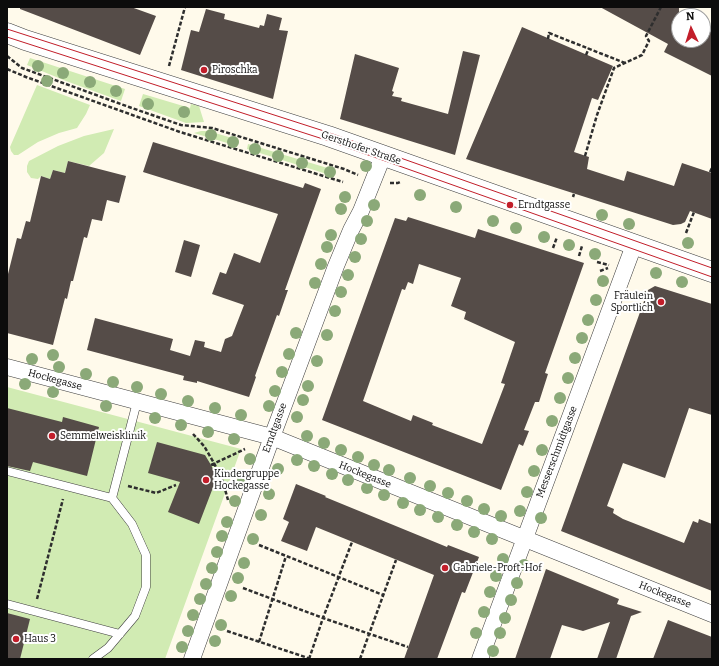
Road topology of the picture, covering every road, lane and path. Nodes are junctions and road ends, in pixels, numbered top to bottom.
1 (185, 7) edge
2 (661, 7) edge
3 (7, 33) edge
4 (548, 39) dead end
5 (589, 48) junction
6 (586, 55) dead end
7 (7, 56) edge
8 (625, 63) junction
9 (7, 69) edge
10 (164, 83) junction
11 (384, 156) junction
12 (585, 156) dead end
13 (712, 168) edge
14 (710, 172) dead end
15 (358, 181) dead end
16 (343, 182) dead end
17 (694, 212) dead end
18 (686, 233) dead end
19 (558, 235) dead end
20 (583, 244) dead end
21 (634, 245) junction
22 (553, 248) dead end
23 (579, 256) dead end
24 (597, 262) dead end
25 (612, 266) dead end
26 (712, 272) edge
27 (7, 367) edge
28 (137, 402) junction
29 (193, 434) dead end
30 (272, 437) junction
31 (245, 449) dead end
32 (214, 463) junction
33 (211, 465) dead end
34 (7, 472) edge
35 (116, 483) junction
36 (176, 485) dead end
37 (66, 487) junction
38 (112, 498) junction
39 (228, 500) dead end
40 (524, 539) junction
41 (352, 542) dead end
42 (258, 545) dead end
43 (286, 556) junction
44 (396, 560) dead end
45 (338, 577) junction
46 (243, 588) dead end
47 (383, 595) junction
48 (273, 599) junction
49 (7, 604) edge
50 (34, 611) junction
51 (712, 614) edge
52 (323, 618) junction
53 (227, 631) dead end
54 (120, 634) junction
55 (369, 634) junction
56 (258, 642) junction
57 (408, 647) dead end
58 (93, 659) edge
59 (192, 659) edge
60 (310, 659) edge
61 (360, 659) edge
62 (480, 659) edge

1 - 10 path
2 - 8 path
3 - 10 street, Gersthofer Straße
4 - 5 path
5 - 6 path
5 - 8 path
7 - 15 path
8 - 12 path
9 - 16 path
10 - 11 street, Gersthofer Straße
11 - 21 street, Gersthofer Straße
11 - 30 street, Erndtgasse
13 - 14 path
17 - 18 path
19 - 22 path
20 - 23 path
21 - 26 street, Gersthofer Straße
21 - 40 street, Messerschmidtgasse
24 - 25 path
27 - 28 street, Hockegasse
28 - 30 street, Hockegasse
28 - 35 lane
29 - 32 path
30 - 40 street, Hockegasse
30 - 59 street, Erndtgasse
31 - 32 path
32 - 33 path
32 - 39 path
34 - 37 lane
35 - 36 path
35 - 38 lane
37 - 38 lane
37 - 50 path
38 - 54 lane
40 - 51 street, Hockegasse
40 - 62 street, Messerschmidtgasse
41 - 45 path
42 - 43 path
43 - 45 path
43 - 48 path
44 - 47 path
45 - 47 path
45 - 52 path
46 - 48 path
47 - 55 path
48 - 52 path
48 - 56 path
49 - 50 lane
50 - 54 lane
52 - 55 path
52 - 60 path
53 - 56 path
54 - 58 lane
55 - 57 path
55 - 61 path
56 - 60 path

